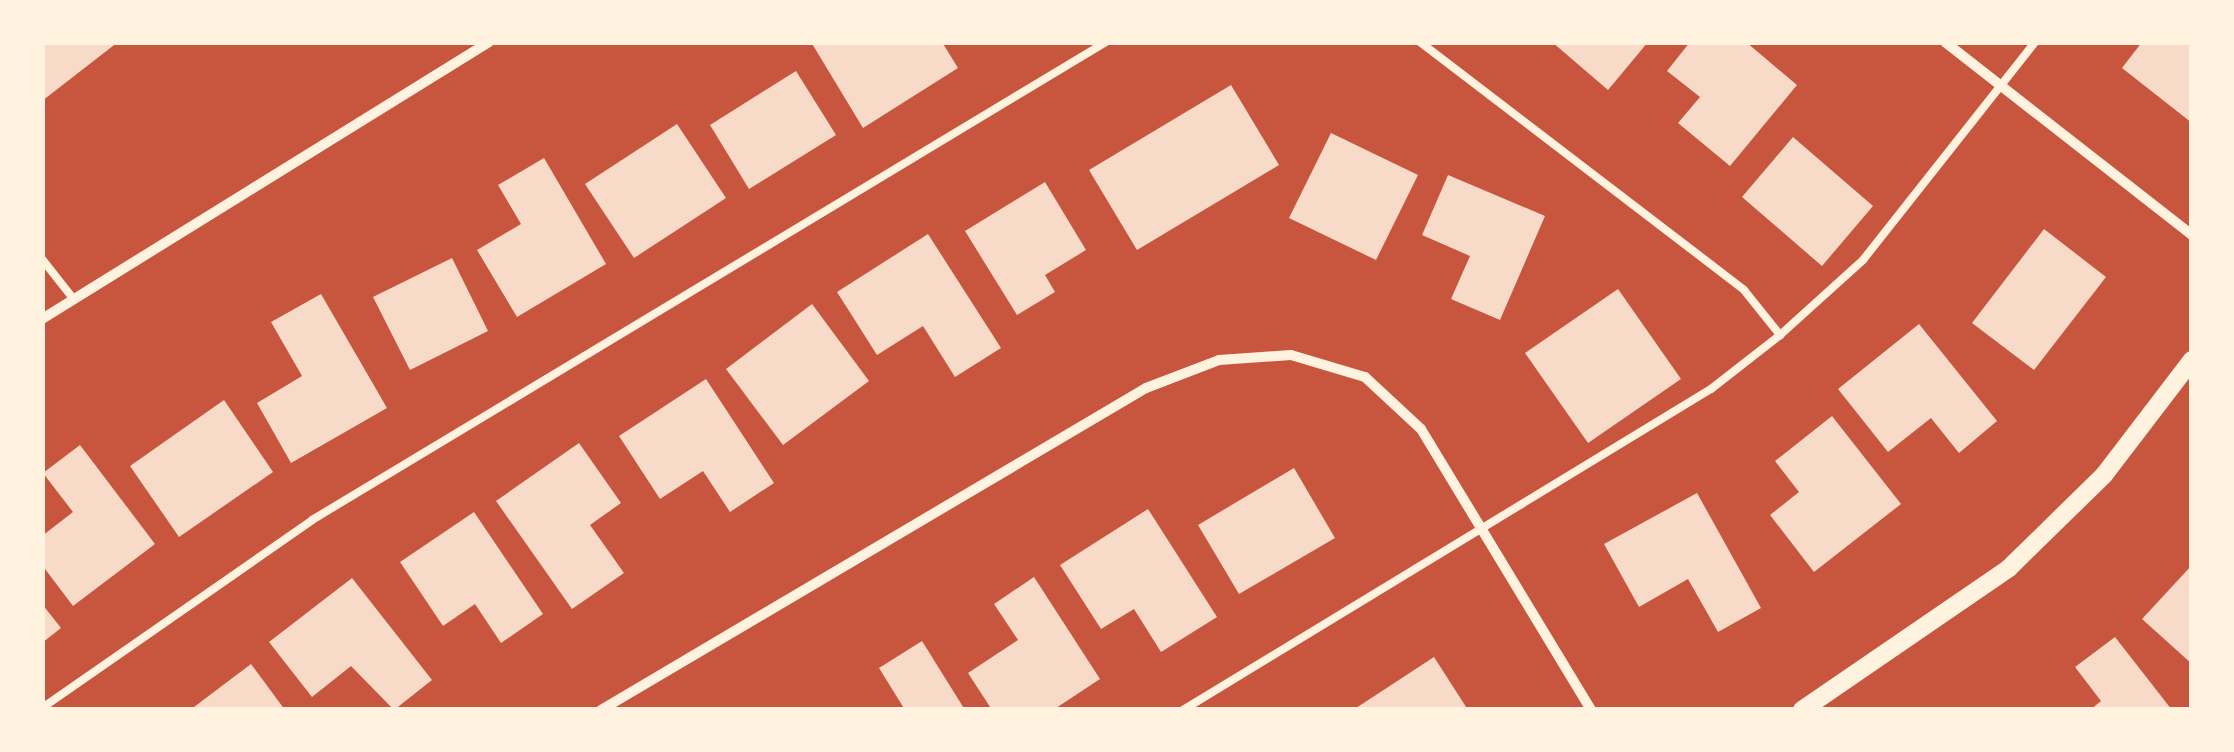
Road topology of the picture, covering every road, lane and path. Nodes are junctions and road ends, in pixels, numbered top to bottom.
1 (489, 42) edge
2 (1106, 42) edge
3 (1420, 42) edge
4 (1945, 42) edge
5 (2035, 42) edge
6 (2003, 86) junction
7 (2192, 235) edge
8 (42, 259) edge
9 (72, 298) junction
10 (42, 319) edge
11 (1780, 335) junction
12 (2192, 360) edge
13 (1483, 532) junction
14 (42, 708) edge
15 (601, 710) edge
16 (1183, 710) edge
17 (1591, 710) edge
18 (1802, 710) edge

1 - 9 street
2 - 14 lane
3 - 11 lane
4 - 6 street
5 - 6 lane
6 - 7 street
6 - 11 lane
8 - 9 lane
9 - 10 street
11 - 13 lane
12 - 18 street
13 - 15 street
13 - 16 lane
13 - 17 street

